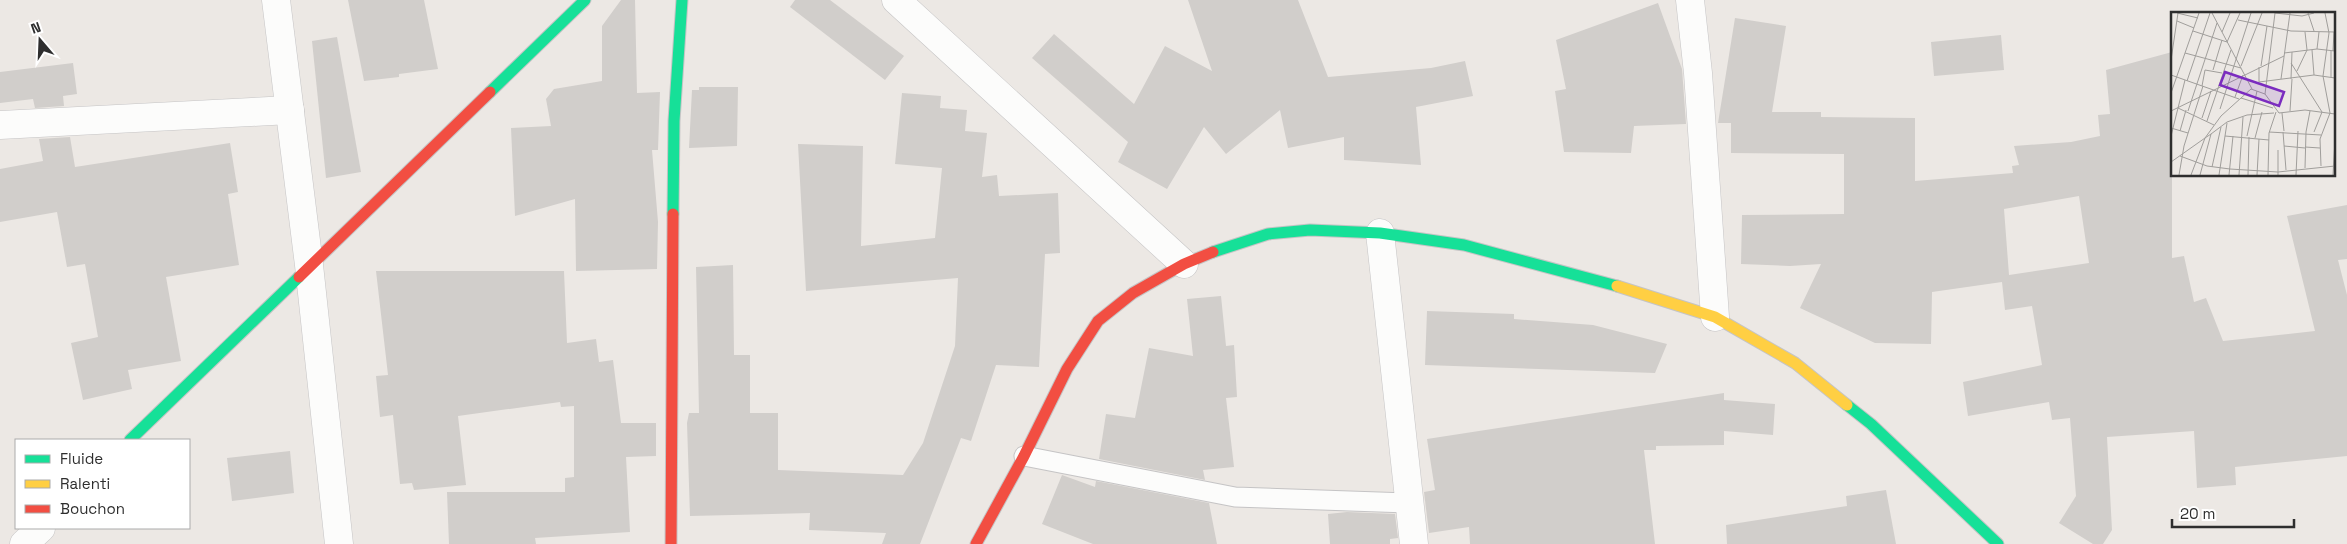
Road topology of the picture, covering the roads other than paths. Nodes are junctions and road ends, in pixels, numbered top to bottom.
1 (276, 0) edge
2 (586, 0) edge
3 (682, 0) edge
4 (896, 0) edge
5 (1690, 0) edge
6 (290, 110) junction
7 (0, 125) edge
8 (1380, 233) junction
9 (1184, 264) junction
10 (309, 265) junction
11 (1715, 317) junction
12 (131, 439) edge
13 (1024, 456) junction
14 (1408, 503) junction
15 (40, 529) edge
16 (24, 544) edge
17 (339, 544) edge
18 (671, 544) edge
19 (976, 544) edge
20 (1414, 544) edge
21 (1998, 544) edge

1 - 6 street
2 - 10 main road
3 - 18 main road
4 - 9 street
5 - 11 street
6 - 7 street
6 - 10 street
8 - 9 main road
8 - 11 main road
8 - 14 street
9 - 13 main road
10 - 12 main road
10 - 17 street
11 - 21 main road
13 - 14 lane
13 - 19 main road
14 - 20 street
15 - 16 street

